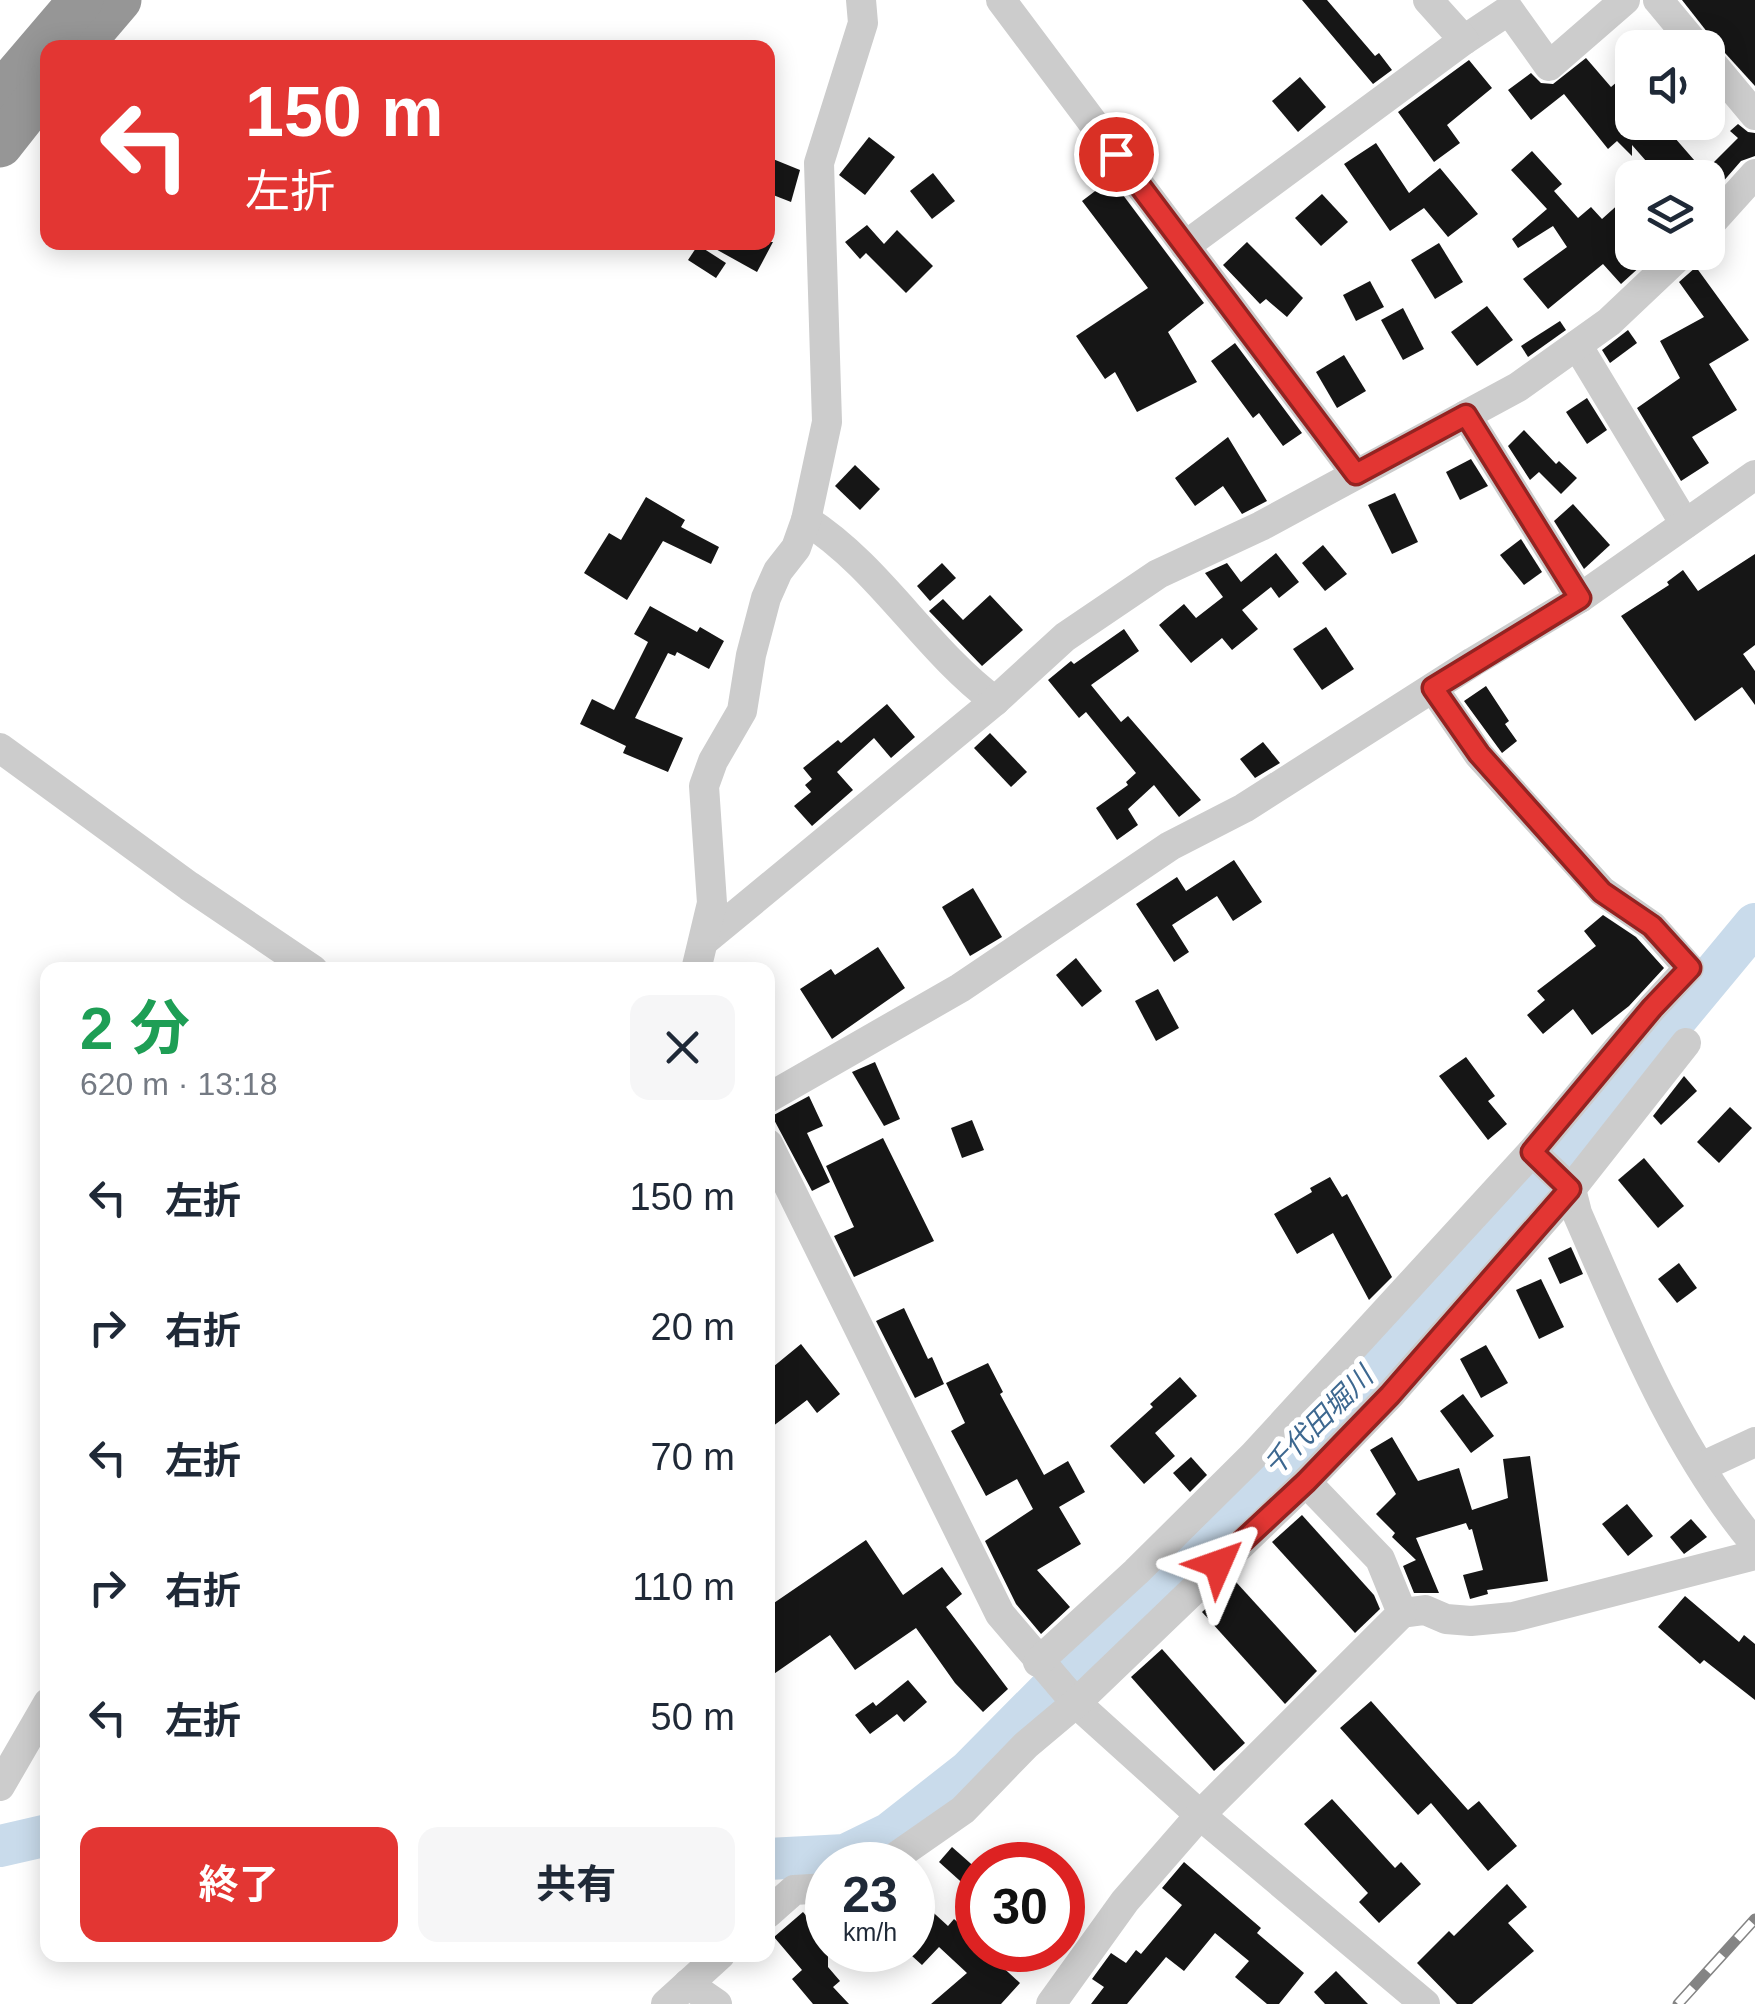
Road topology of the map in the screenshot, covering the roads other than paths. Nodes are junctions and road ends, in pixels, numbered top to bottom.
1 (81, 0) edge
2 (119, 0) edge
3 (861, 0) edge
4 (1000, 0) edge
5 (1428, 0) edge
6 (1625, 0) edge
7 (1658, 0) edge
8 (1683, 30) edge
9 (47, 40) edge
10 (85, 40) edge
11 (1464, 40) junction
12 (40, 48) edge
13 (1725, 80) edge
14 (0, 94) edge
15 (40, 94) edge
16 (1755, 116) edge
17 (0, 144) edge
18 (1755, 174) edge
19 (1725, 207) edge
20 (1185, 246) junction
21 (1664, 270) edge
22 (1577, 345) junction
23 (1466, 415) junction
24 (1356, 474) junction
25 (1755, 475) edge
26 (806, 520) junction
27 (1685, 524) junction
28 (1580, 598) junction
29 (1433, 688) junction
30 (995, 702) junction
31 (0, 748) edge
32 (700, 956) edge
33 (301, 962) edge
34 (1686, 1043) dead end
35 (775, 1094) edge
36 (1532, 1152) junction
37 (775, 1158) edge
38 (1570, 1189) junction
39 (1755, 1442) edge
40 (1702, 1466) junction
41 (1306, 1482) junction
42 (1755, 1544) edge
43 (1755, 1555) edge
44 (1402, 1612) junction
45 (1038, 1662) junction
46 (1076, 1704) junction
47 (40, 1717) edge
48 (0, 1786) edge
49 (1200, 1814) junction
50 (917, 1842) edge
51 (805, 1889) edge
52 (775, 1907) edge
53 (712, 1962) edge
54 (677, 1994) edge
55 (717, 2004) edge
56 (1051, 2004) edge
57 (1425, 2004) edge

1 - 9 highway
2 - 10 highway
3 - 26 street
4 - 20 street
5 - 11 street
6 - 11 street
7 - 8 street
11 - 20 street
12 - 14 highway
13 - 16 street
15 - 17 highway
18 - 19 street
20 - 24 street
21 - 22 street
22 - 23 street
22 - 27 street
23 - 24 street
23 - 28 street
24 - 30 street
25 - 27 street
26 - 30 street
26 - 32 street
27 - 28 street
28 - 29 street
29 - 35 street
29 - 36 street
30 - 32 street
31 - 33 street
34 - 38 street
36 - 38 street
36 - 45 street
37 - 45 street
38 - 40 street
38 - 41 street
39 - 40 street
40 - 42 street
41 - 44 street
41 - 46 street
43 - 44 street
44 - 49 street
45 - 46 street
46 - 49 street
46 - 50 street
47 - 48 street
49 - 56 street
49 - 57 street
51 - 52 street
53 - 54 street
54 - 55 street

